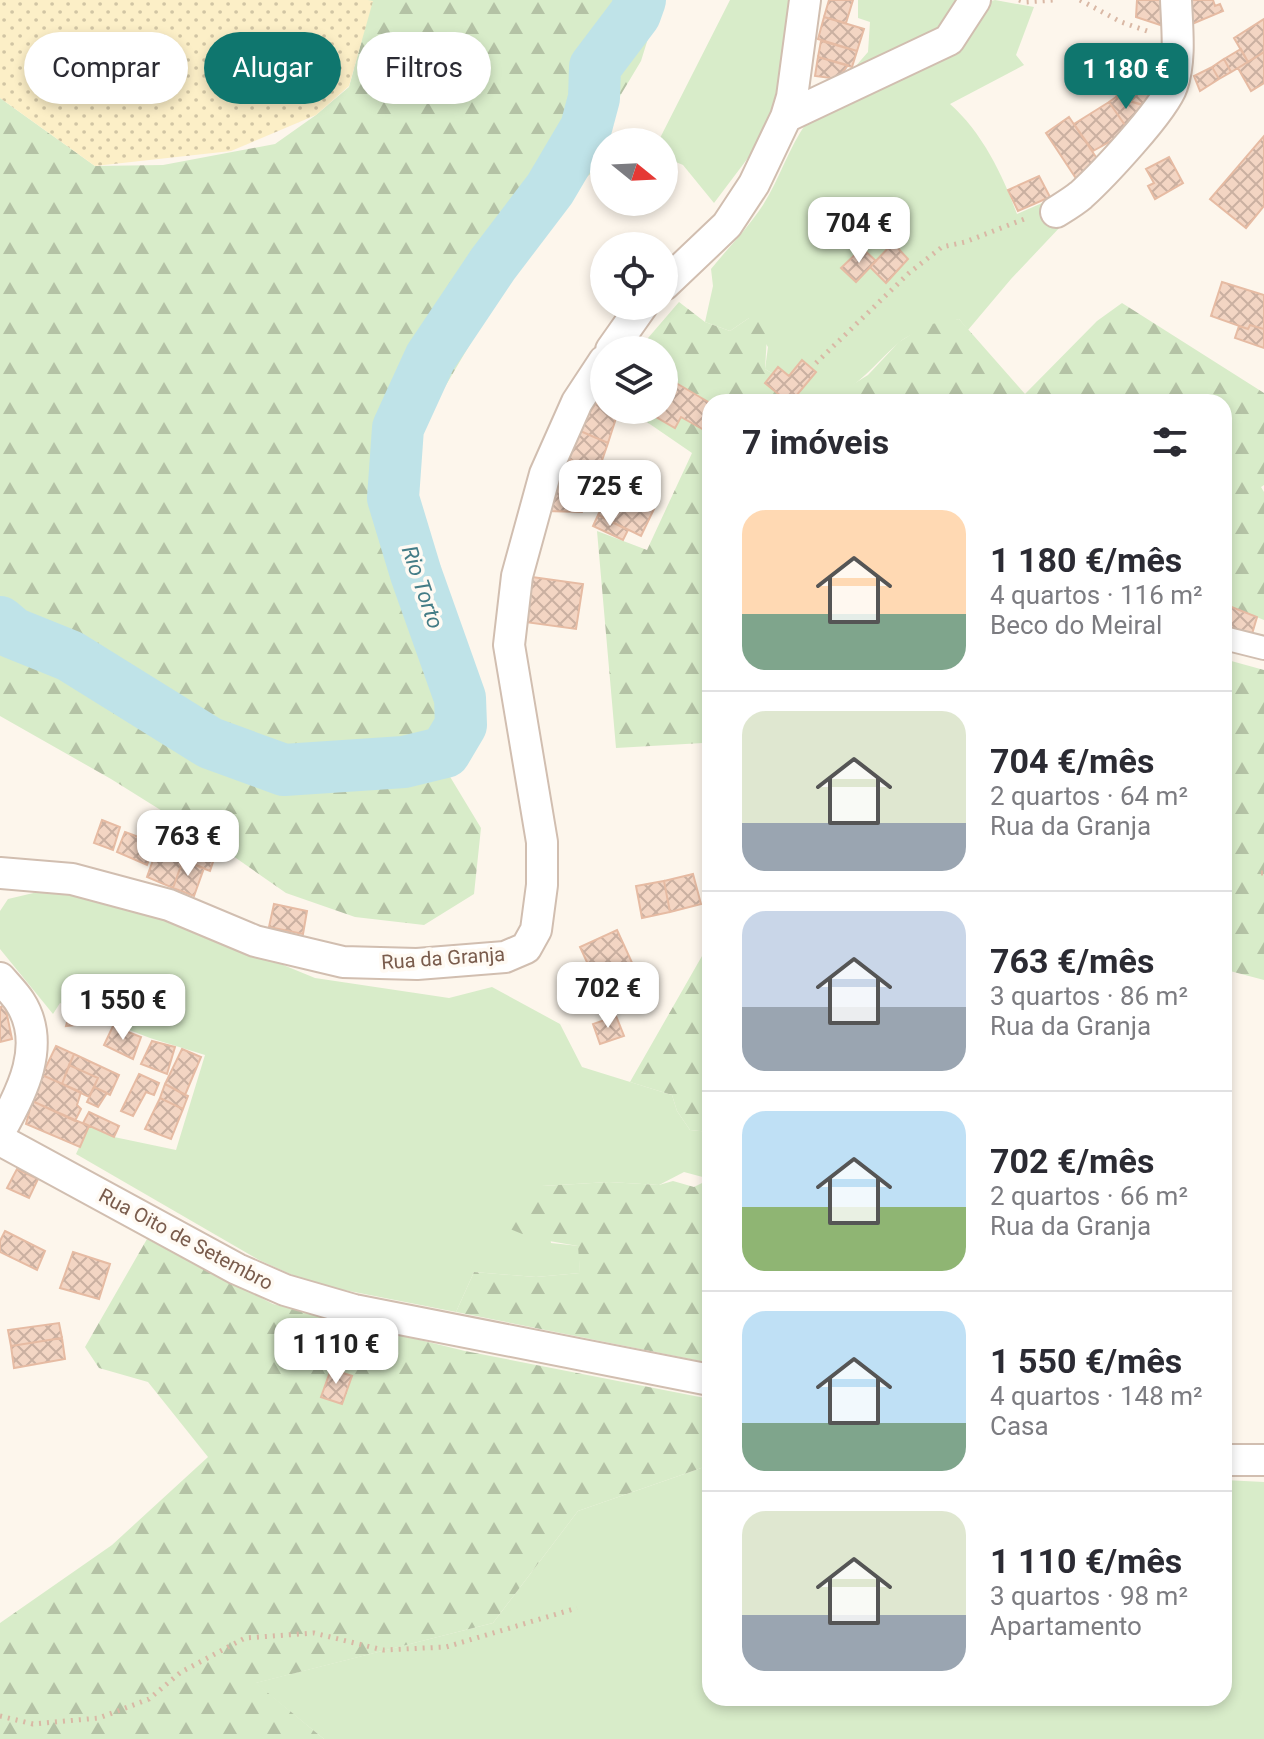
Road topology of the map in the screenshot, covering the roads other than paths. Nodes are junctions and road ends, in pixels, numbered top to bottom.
1 (805, 0) edge
2 (975, 0) edge
3 (1176, 0) edge
4 (786, 117) junction
5 (1056, 212) road end
6 (678, 272) edge
7 (590, 382) edge
8 (1232, 640) edge
9 (1264, 648) edge
10 (0, 873) edge
11 (0, 978) edge
12 (0, 1131) edge
13 (0, 1140) edge
14 (702, 1378) edge
15 (1232, 1460) edge
16 (1264, 1460) edge

1 - 4 street
2 - 4 street
3 - 5 street
4 - 6 street
7 - 10 street, Rua da Granja
8 - 9 street
11 - 12 street
13 - 14 street, Rua Oito de Setembro
15 - 16 street

